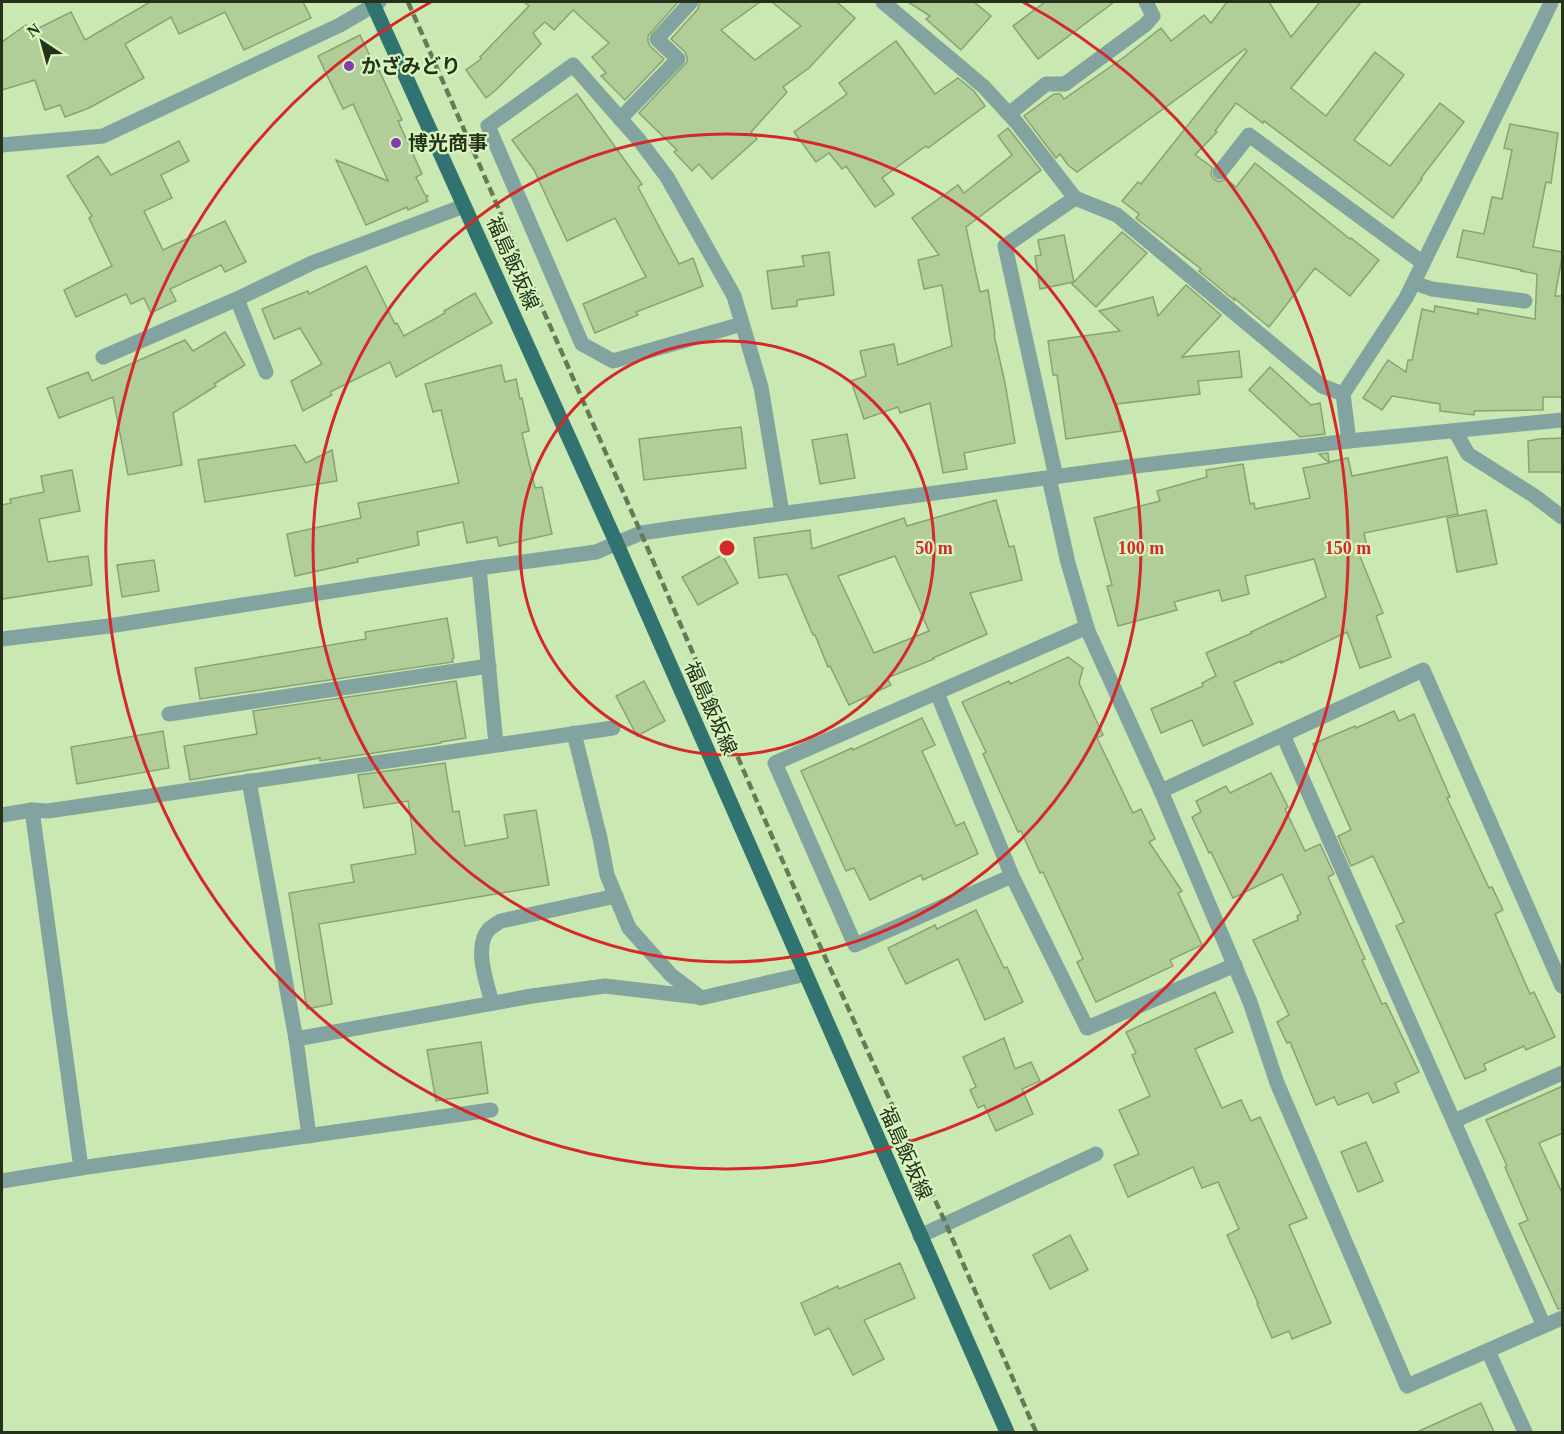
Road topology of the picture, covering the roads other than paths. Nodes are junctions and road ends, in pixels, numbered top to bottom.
1 (691, 2) edge
2 (883, 2) edge
3 (1146, 2) edge
4 (375, 3) edge
5 (1552, 3) edge
6 (1008, 114) junction
7 (620, 118) junction
8 (2, 146) edge
9 (1220, 172) dead end
10 (1075, 198) junction
11 (464, 206) junction
12 (1423, 263) junction
13 (1414, 283) junction
14 (237, 299) junction
15 (1525, 301) dead end
16 (742, 324) junction
17 (103, 357) dead end
18 (266, 372) dead end
19 (1342, 394) junction
20 (1563, 420) edge
21 (1455, 431) junction
22 (1349, 441) junction
23 (1053, 477) junction
24 (782, 513) junction
25 (1563, 517) edge
26 (616, 542) junction
27 (479, 568) junction
28 (1087, 627) junction
29 (2, 639) edge
30 (489, 666) junction
31 (937, 693) junction
32 (169, 714) dead end
33 (614, 728) dead end
34 (574, 734) junction
35 (1283, 735) junction
36 (496, 744) junction
37 (249, 781) junction
38 (1161, 791) junction
39 (32, 810) junction
40 (2, 815) edge
41 (1012, 876) junction
42 (616, 896) junction
43 (1235, 965) junction
44 (806, 974) junction
45 (1563, 986) edge
46 (702, 998) junction
47 (492, 1003) junction
48 (296, 1039) junction
49 (1563, 1073) edge
50 (491, 1110) dead end
51 (1454, 1121) junction
52 (309, 1136) junction
53 (1096, 1154) dead end
54 (81, 1168) junction
55 (2, 1181) edge
56 (920, 1236) junction
57 (1563, 1318) edge
58 (1544, 1326) junction
59 (1488, 1351) junction
60 (1007, 1432) edge
61 (1525, 1432) edge

1 - 7 street
2 - 6 street
3 - 6 street
4 - 8 street
4 - 11 main road, 福島飯坂線
5 - 12 street
6 - 10 street
7 - 16 street
7 - 16 street
9 - 12 street
10 - 19 street
10 - 23 street
11 - 14 street
11 - 26 main road, 福島飯坂線
12 - 13 street
13 - 15 street
13 - 19 street
14 - 17 street
14 - 18 street
16 - 24 street
19 - 22 street
20 - 21 street
21 - 22 street
21 - 25 street
22 - 23 street
23 - 24 street
23 - 28 street
24 - 26 street
26 - 27 street
26 - 44 main road, 福島飯坂線
27 - 29 street
27 - 30 street
28 - 31 street
28 - 38 street
30 - 32 street
30 - 36 street
31 - 41 street
31 - 41 street
33 - 34 street
34 - 36 street
34 - 42 street
35 - 38 street
35 - 45 street
35 - 51 street
36 - 37 street
37 - 39 street
37 - 48 street
38 - 43 street
39 - 40 street
39 - 54 street
41 - 43 street
42 - 46 street
42 - 47 street
43 - 59 street
44 - 46 street
44 - 56 main road, 福島飯坂線
46 - 47 street
47 - 48 street
48 - 52 street
49 - 51 street
50 - 52 street
51 - 58 street
52 - 54 street
53 - 56 street
54 - 55 street
56 - 60 main road, 福島飯坂線
57 - 58 street
58 - 59 street
59 - 61 street

